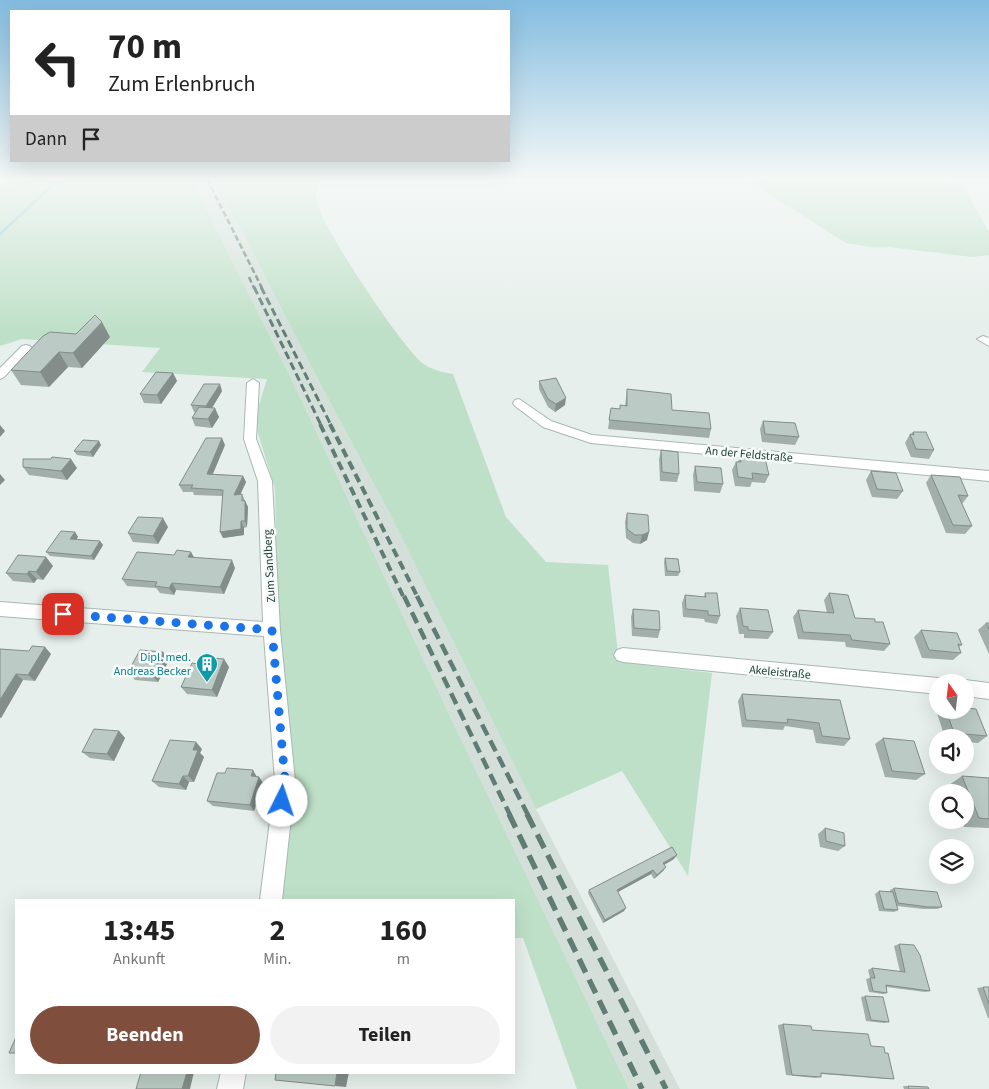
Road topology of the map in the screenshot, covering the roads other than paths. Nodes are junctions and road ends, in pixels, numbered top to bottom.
1 (26, 348) dead end
2 (0, 375) edge
3 (253, 383) dead end
4 (519, 403) dead end
5 (989, 476) edge
6 (0, 609) edge
7 (272, 630) junction
8 (623, 656) dead end
9 (929, 685) edge
10 (974, 689) edge
11 (989, 690) edge
12 (271, 899) edge
13 (234, 1074) edge
14 (230, 1089) edge

1 - 2 street
3 - 7 street, Zum Sandberg
4 - 5 street, An der Feldstraße
6 - 7 street
7 - 12 street, Zum Sandberg
8 - 9 street, Akeleistraße
10 - 11 street
13 - 14 street

